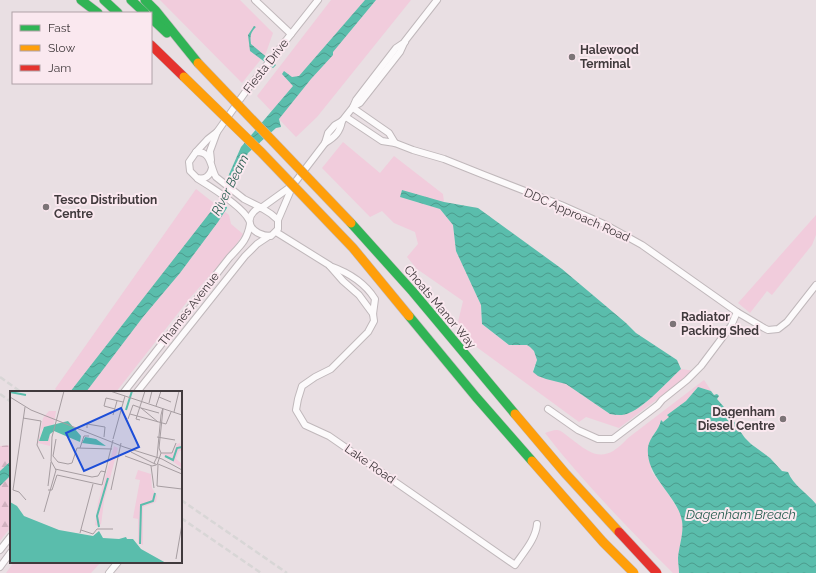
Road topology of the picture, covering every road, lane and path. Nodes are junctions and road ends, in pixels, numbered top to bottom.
1 (82, 0) edge
2 (104, 0) edge
3 (131, 0) edge
4 (145, 0) edge
5 (255, 0) edge
6 (318, 0) edge
7 (437, 0) edge
8 (97, 12) edge
9 (117, 12) edge
10 (144, 12) edge
11 (152, 19) edge
12 (291, 34) junction
13 (152, 46) edge
14 (152, 55) edge
15 (198, 63) junction
16 (184, 77) junction
17 (353, 108) junction
18 (344, 119) junction
19 (217, 132) junction
20 (395, 143) junction
21 (196, 152) junction
22 (210, 160) junction
23 (212, 168) junction
24 (197, 178) junction
25 (293, 185) junction
26 (261, 207) junction
27 (278, 220) junction
28 (249, 222) junction
29 (276, 232) junction
30 (269, 236) junction
31 (330, 266) junction
32 (816, 285) edge
33 (737, 312) junction
34 (373, 314) junction
35 (125, 391) edge
36 (138, 391) edge
37 (548, 409) dead end
38 (537, 524) dead end
39 (10, 537) edge
40 (0, 550) edge
41 (10, 553) edge
42 (117, 563) edge
43 (0, 566) edge
44 (109, 573) edge
45 (634, 573) edge
46 (657, 573) edge

1 - 8 highway
2 - 9 highway
3 - 10 highway
4 - 15 highway
5 - 12 street
6 - 12 street, Fiesta Drive
7 - 17 street
11 - 15 highway
12 - 19 street, Fiesta Drive
13 - 16 highway
14 - 16 highway
15 - 46 highway, Choats Manor Way, bridge
16 - 45 highway, bridge
17 - 18 street
17 - 20 street
18 - 20 street, DDC Approach Road
18 - 25 street
19 - 21 street, Fiesta Drive
19 - 22 street, Fiesta Drive
20 - 33 street, DDC Approach Road
21 - 22 street
21 - 24 street
22 - 23 street
23 - 24 street
23 - 26 street
24 - 28 street
25 - 26 street
25 - 27 street
26 - 27 street
26 - 28 street
27 - 29 street
28 - 30 street
28 - 35 street, Thames Avenue
29 - 30 street
29 - 31 street
30 - 36 street, Thames Avenue
31 - 34 street
31 - 34 street, Lake Road
32 - 33 street, DDC Approach Road
33 - 37 street
34 - 38 street, Lake Road
39 - 40 street
41 - 43 street
42 - 44 street

